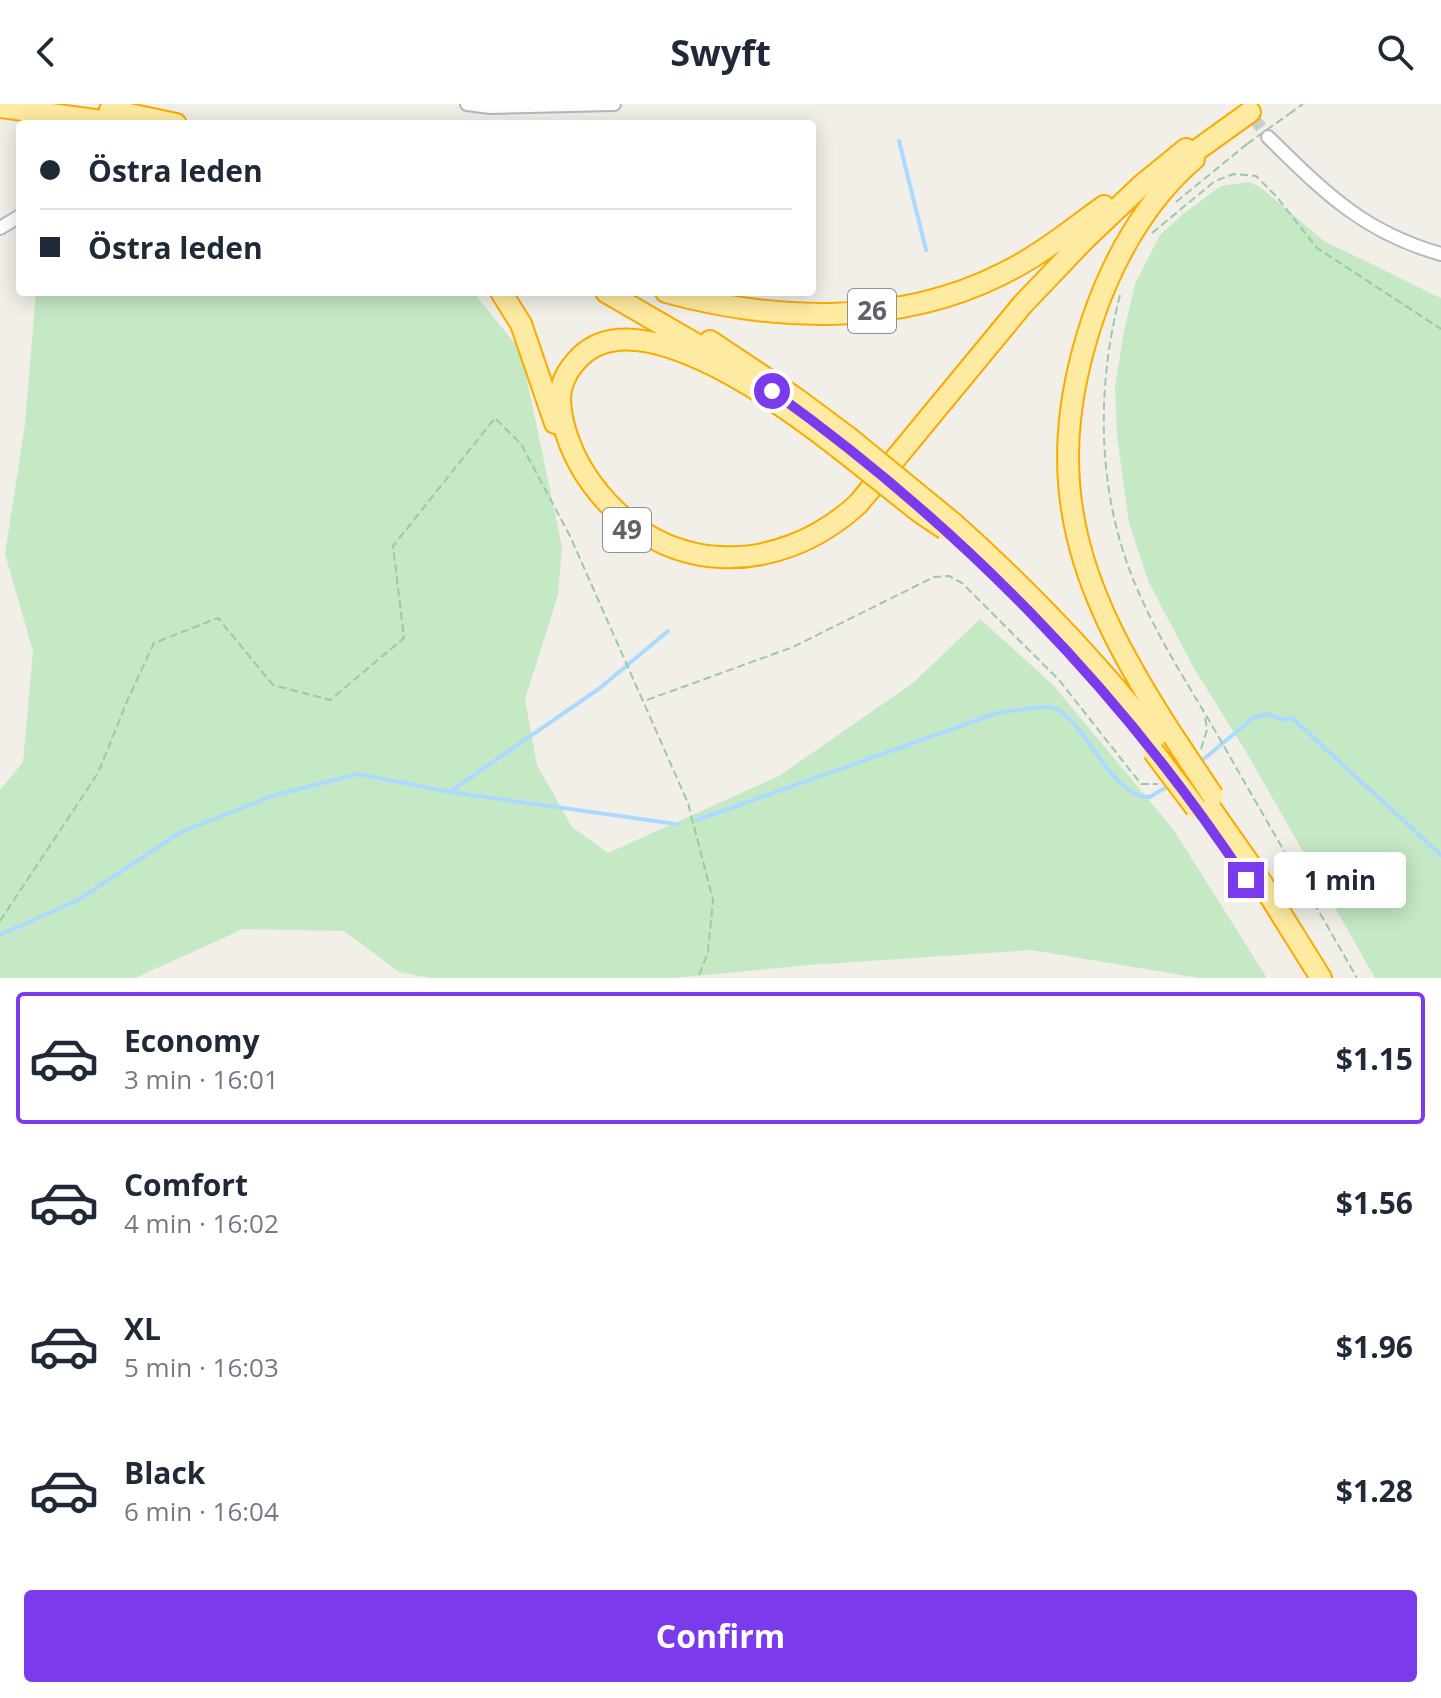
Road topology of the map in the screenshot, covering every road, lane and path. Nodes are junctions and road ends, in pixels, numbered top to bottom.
1 (75, 104) edge
2 (467, 104) edge
3 (614, 104) edge
4 (1303, 104) edge
5 (0, 107) edge
6 (55, 115) junction
7 (79, 120) edge
8 (93, 120) edge
9 (156, 120) edge
10 (1268, 137) tunnel mouth
11 (1186, 149) joint
12 (1171, 206) dead end
13 (1158, 220) dead end
14 (1441, 254) edge
15 (1120, 295) dead end
16 (504, 296) edge
17 (613, 296) edge
18 (631, 296) edge
19 (682, 296) edge
20 (1441, 329) edge
21 (843, 443) junction
22 (645, 701) junction
23 (1205, 715) junction
24 (1163, 744) junction
25 (1197, 755) dead end
26 (1159, 783) dead end
27 (1205, 802) junction
28 (0, 921) edge
29 (698, 978) edge
30 (1306, 978) edge
31 (1321, 978) edge
32 (1357, 978) edge

1 - 9 highway
2 - 3 street
4 - 12 path, bridge
5 - 6 highway
6 - 7 highway
6 - 8 highway
10 - 14 street
11 - 19 highway, 26
11 - 21 highway, 49
13 - 20 path
15 - 23 path
16 - 24 highway, 49
17 - 21 highway
18 - 21 highway
21 - 24 highway, bridge
22 - 26 path
22 - 28 path
22 - 29 path
23 - 25 path
23 - 32 path
24 - 27 highway
27 - 30 highway
27 - 31 highway

